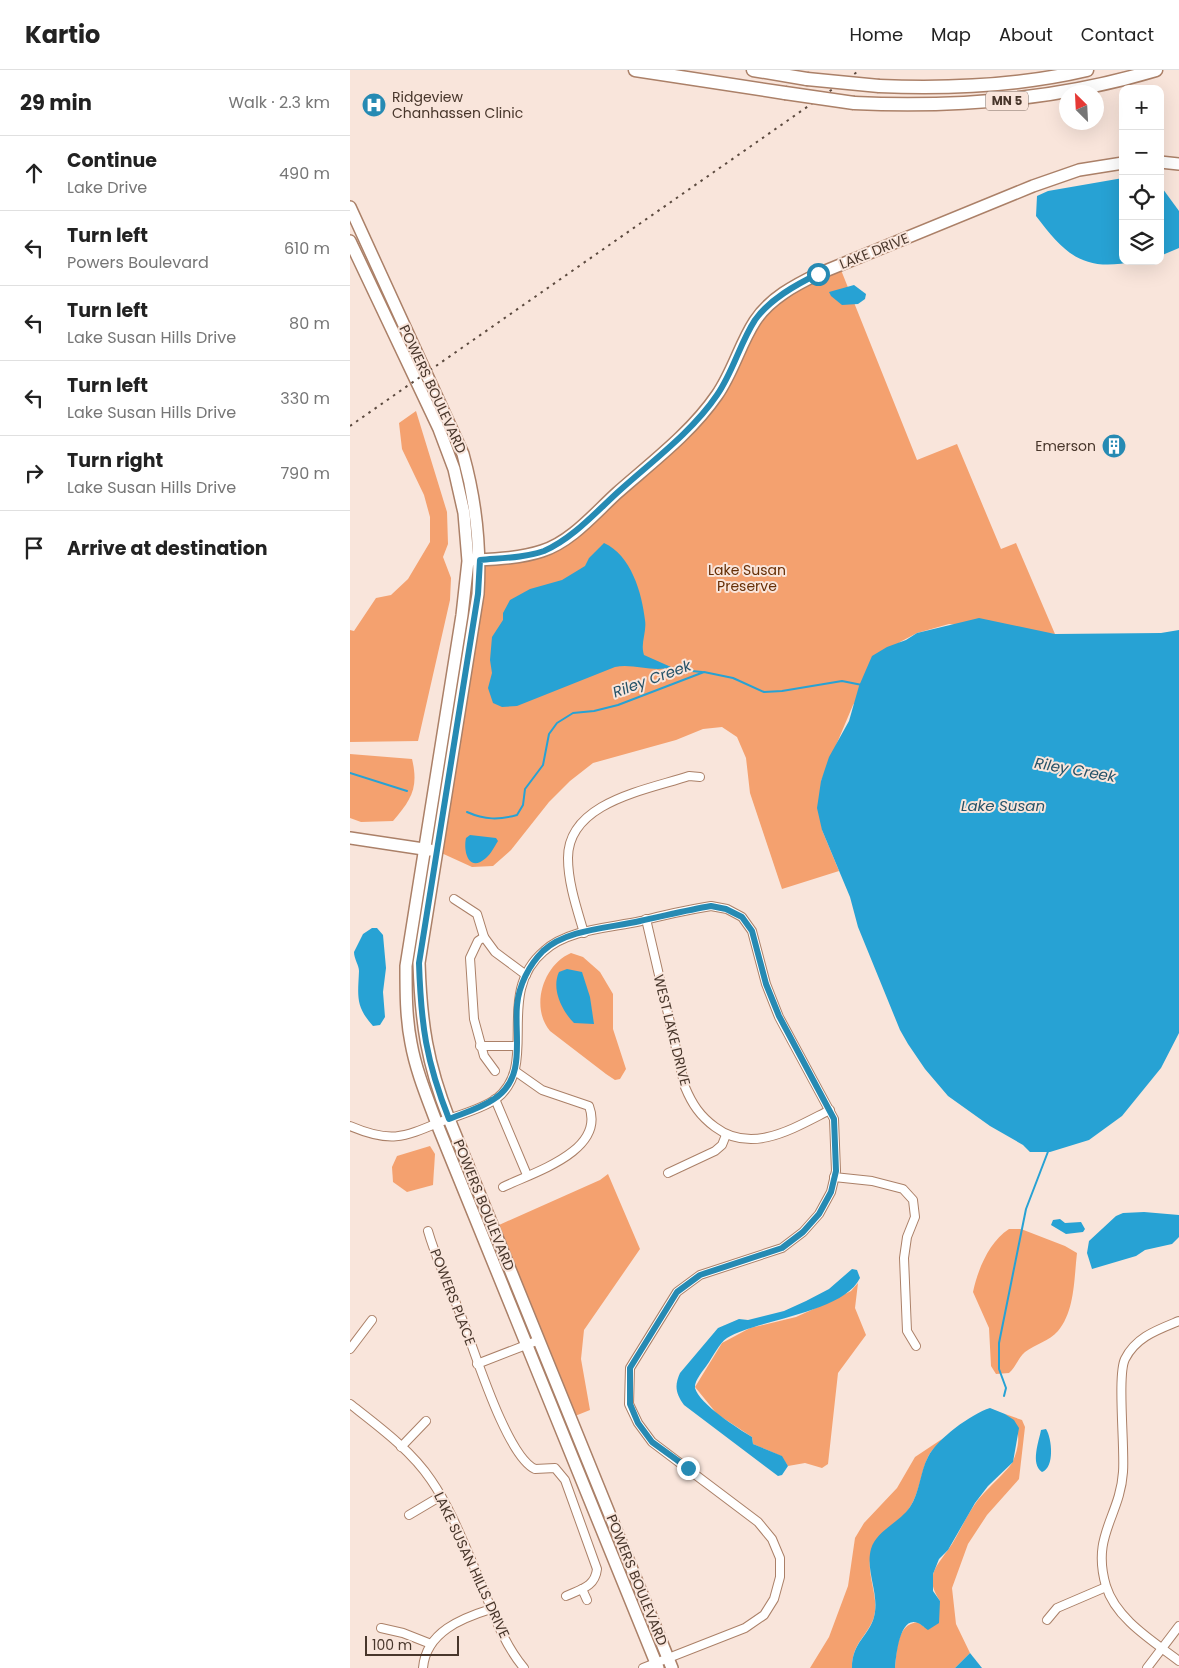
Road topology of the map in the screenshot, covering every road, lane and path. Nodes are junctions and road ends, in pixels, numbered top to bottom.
1 (635, 70) edge
2 (754, 70) edge
3 (1087, 70) edge
4 (1156, 70) edge
5 (1164, 162) edge
6 (1119, 164) edge
7 (1179, 164) edge
8 (350, 207) edge
9 (364, 240) junction
10 (351, 244) edge
11 (480, 560) junction
12 (468, 561) junction
13 (700, 776) dead end
14 (350, 838) edge
15 (423, 849) junction
16 (437, 850) junction
17 (454, 899) dead end
18 (646, 920) junction
19 (584, 932) junction
20 (484, 937) junction
21 (526, 975) junction
22 (480, 1046) junction
23 (517, 1046) junction
24 (494, 1071) dead end
25 (515, 1071) junction
26 (495, 1099) junction
27 (830, 1110) junction
28 (449, 1119) junction
29 (437, 1124) junction
30 (351, 1129) edge
31 (726, 1135) junction
32 (668, 1172) dead end
33 (527, 1175) junction
34 (834, 1177) junction
35 (503, 1187) dead end
36 (428, 1231) dead end
37 (372, 1320) dead end
38 (1179, 1321) edge
39 (539, 1340) junction
40 (527, 1345) junction
41 (916, 1346) dead end
42 (350, 1348) edge
43 (477, 1364) junction
44 (350, 1404) edge
45 (426, 1421) dead end
46 (401, 1447) junction
47 (441, 1496) junction
48 (409, 1515) dead end
49 (1106, 1587) junction
50 (582, 1589) junction
51 (566, 1596) dead end
52 (587, 1600) dead end
53 (492, 1609) junction
54 (1047, 1620) dead end
55 (1179, 1626) edge
56 (381, 1628) dead end
57 (431, 1644) junction
58 (1162, 1648) junction
59 (1179, 1661) edge
60 (670, 1662) edge
61 (657, 1665) edge
62 (423, 1668) edge
63 (524, 1668) edge
64 (643, 1668) edge
65 (1147, 1668) edge

1 - 4 main road, MN 5, bridge
2 - 3 main road, MN 5, bridge
5 - 7 main road
6 - 11 main road, LAKE DRIVE
8 - 9 main road, POWERS BOULEVARD
9 - 10 main road
9 - 11 main road, POWERS BOULEVARD
10 - 12 main road, POWERS BOULEVARD
11 - 12 main road, LAKE DRIVE
11 - 16 main road, POWERS BOULEVARD
12 - 15 main road, POWERS BOULEVARD
13 - 19 street
14 - 15 main road
15 - 16 main road
15 - 29 main road, POWERS BOULEVARD
16 - 28 main road, POWERS BOULEVARD
17 - 20 street
18 - 19 street
18 - 27 street
18 - 31 street, WEST LAKE DRIVE
19 - 21 street
20 - 21 street
20 - 22 street
21 - 23 street
22 - 23 street
22 - 24 street
23 - 25 street
25 - 26 street
25 - 33 street
26 - 28 street
26 - 33 street
27 - 31 street, WEST LAKE DRIVE
27 - 34 street
28 - 29 street
28 - 39 main road, POWERS BOULEVARD
29 - 30 street
29 - 40 main road, POWERS BOULEVARD
31 - 32 street
33 - 35 street
34 - 41 street
34 - 60 street
36 - 43 street, POWERS PLACE
37 - 42 street
38 - 49 street
39 - 40 street, POWERS PLACE
39 - 60 main road, POWERS BOULEVARD
40 - 43 street, POWERS PLACE
40 - 61 main road, POWERS BOULEVARD
43 - 50 street, POWERS PLACE
44 - 46 street, LAKE SUSAN HILLS DRIVE
45 - 46 street
46 - 47 street, LAKE SUSAN HILLS DRIVE
47 - 48 street
47 - 53 street, LAKE SUSAN HILLS DRIVE
49 - 54 street
49 - 58 street
50 - 51 street, POWERS PLACE
50 - 52 street
53 - 57 street
53 - 63 street, LAKE SUSAN HILLS DRIVE
55 - 58 street
56 - 57 street
57 - 62 street
58 - 59 street
58 - 65 street
60 - 61 street
61 - 64 street

